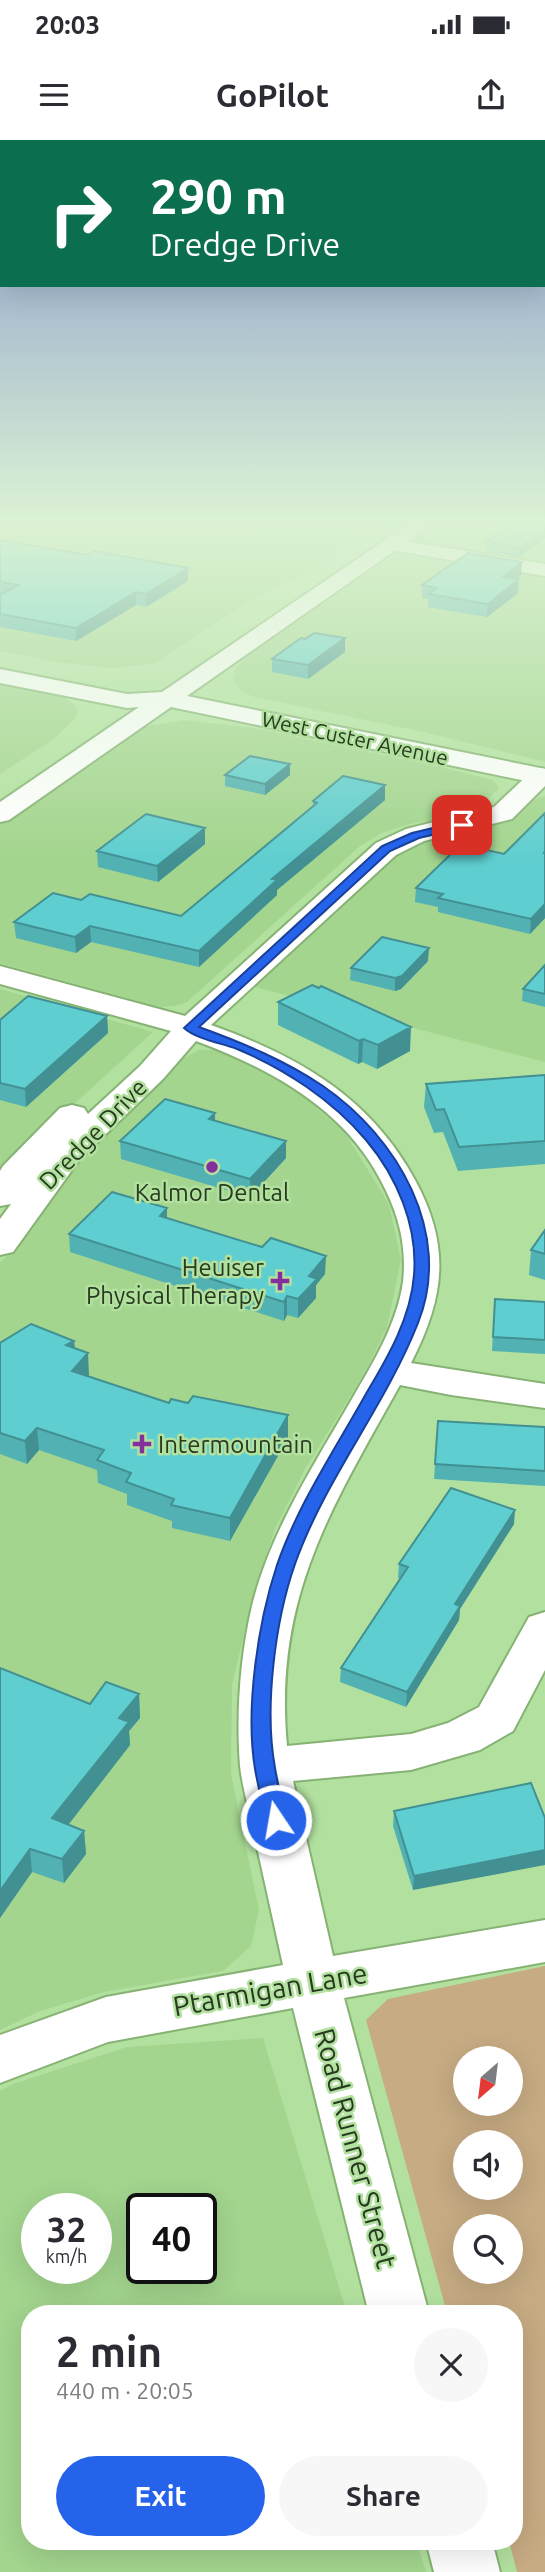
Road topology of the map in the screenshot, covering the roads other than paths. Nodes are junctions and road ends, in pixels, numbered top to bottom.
1 (241, 632) edge
2 (253, 632) edge
3 (0, 657) edge
4 (0, 676) edge
5 (157, 693) junction
6 (127, 701) junction
7 (21, 771) dead end
8 (543, 777) edge
9 (0, 814) edge
10 (0, 975) edge
11 (190, 1028) junction
12 (0, 1196) edge
13 (0, 1244) edge
14 (388, 1370) junction
15 (545, 1396) edge
16 (545, 1628) edge
17 (264, 1766) junction
18 (545, 1941) edge
19 (312, 1982) junction
20 (0, 2059) edge
21 (397, 2305) edge
22 (461, 2550) edge
23 (467, 2572) edge

1 - 5 street
2 - 5 street
3 - 5 street, West Custer Avenue
4 - 6 street
5 - 6 street
5 - 8 street, West Custer Avenue
5 - 9 street
6 - 7 street
8 - 11 street, Dredge Drive
10 - 11 street, Road Runner Street
11 - 12 street, Dredge Drive
11 - 13 street, Dredge Drive
11 - 14 street, Road Runner Street
14 - 15 street
14 - 17 street, Road Runner Street
16 - 17 street
17 - 19 street, Road Runner Street
18 - 19 street, Ptarmigan Lane
19 - 20 street, Ptarmigan Lane
19 - 21 street, Road Runner Street
22 - 23 street

